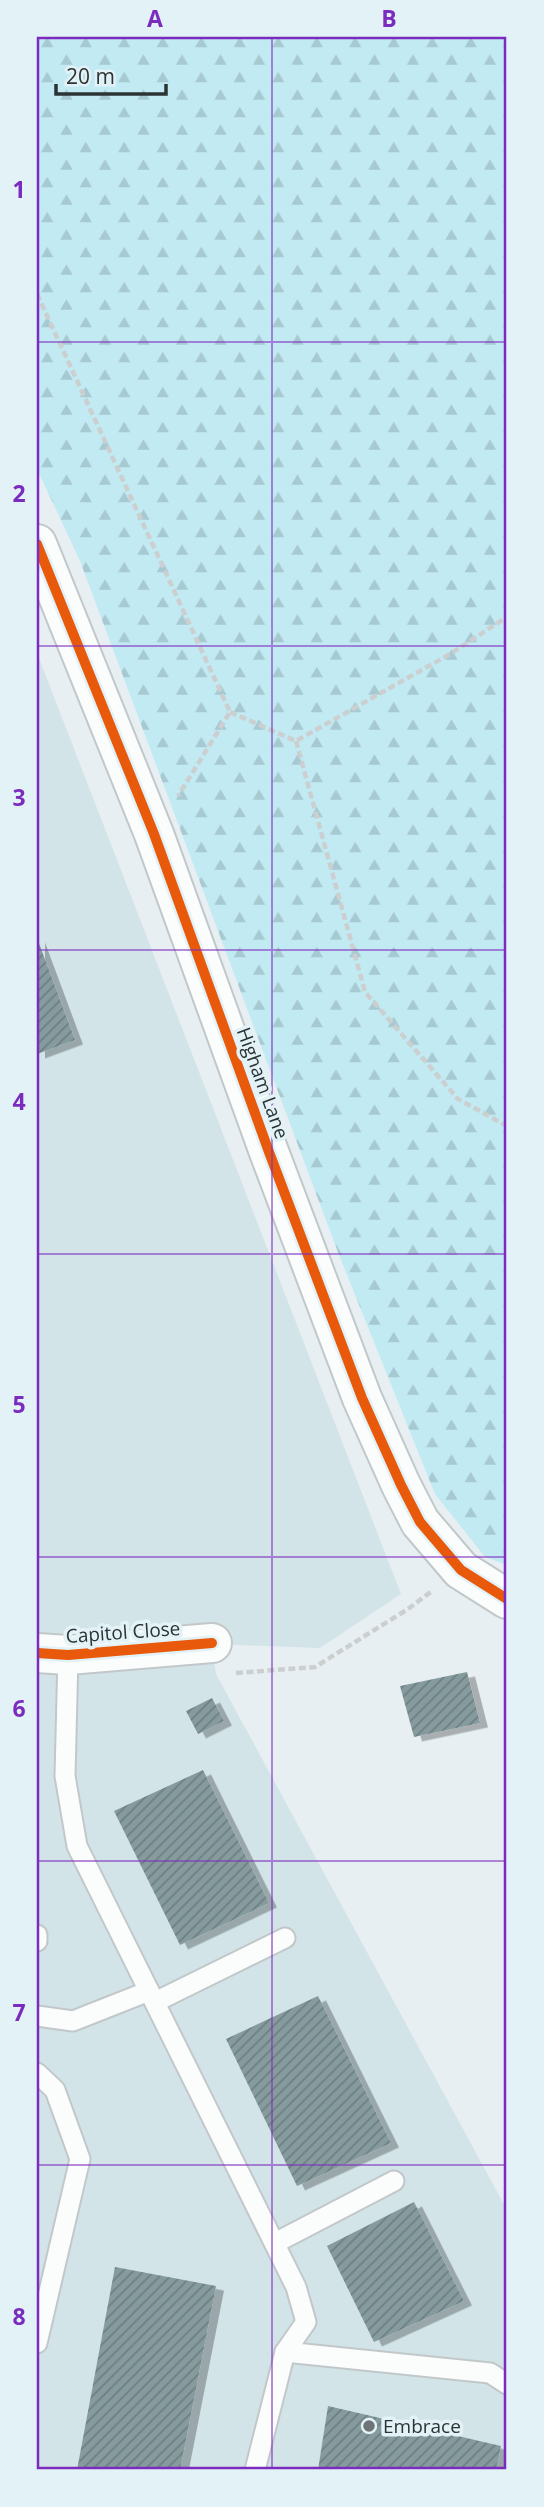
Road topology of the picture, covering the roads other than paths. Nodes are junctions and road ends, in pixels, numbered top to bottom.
1 (37, 544) edge
2 (507, 1599) edge
3 (212, 1643) road end
4 (52, 1654) edge
5 (37, 1935) edge
6 (285, 1938) dead end
7 (37, 1941) edge
8 (152, 1997) junction
9 (37, 2016) edge
10 (37, 2074) edge
11 (394, 2180) dead end
12 (275, 2243) junction
13 (37, 2343) edge
14 (285, 2352) junction
15 (507, 2384) edge
16 (255, 2470) edge

1 - 2 street, Higham Lane
3 - 4 street, Capitol Close
4 - 8 lane
5 - 7 lane
6 - 8 lane
8 - 9 lane
8 - 12 lane
10 - 13 lane
11 - 12 lane
12 - 14 lane
14 - 15 lane
14 - 16 lane

